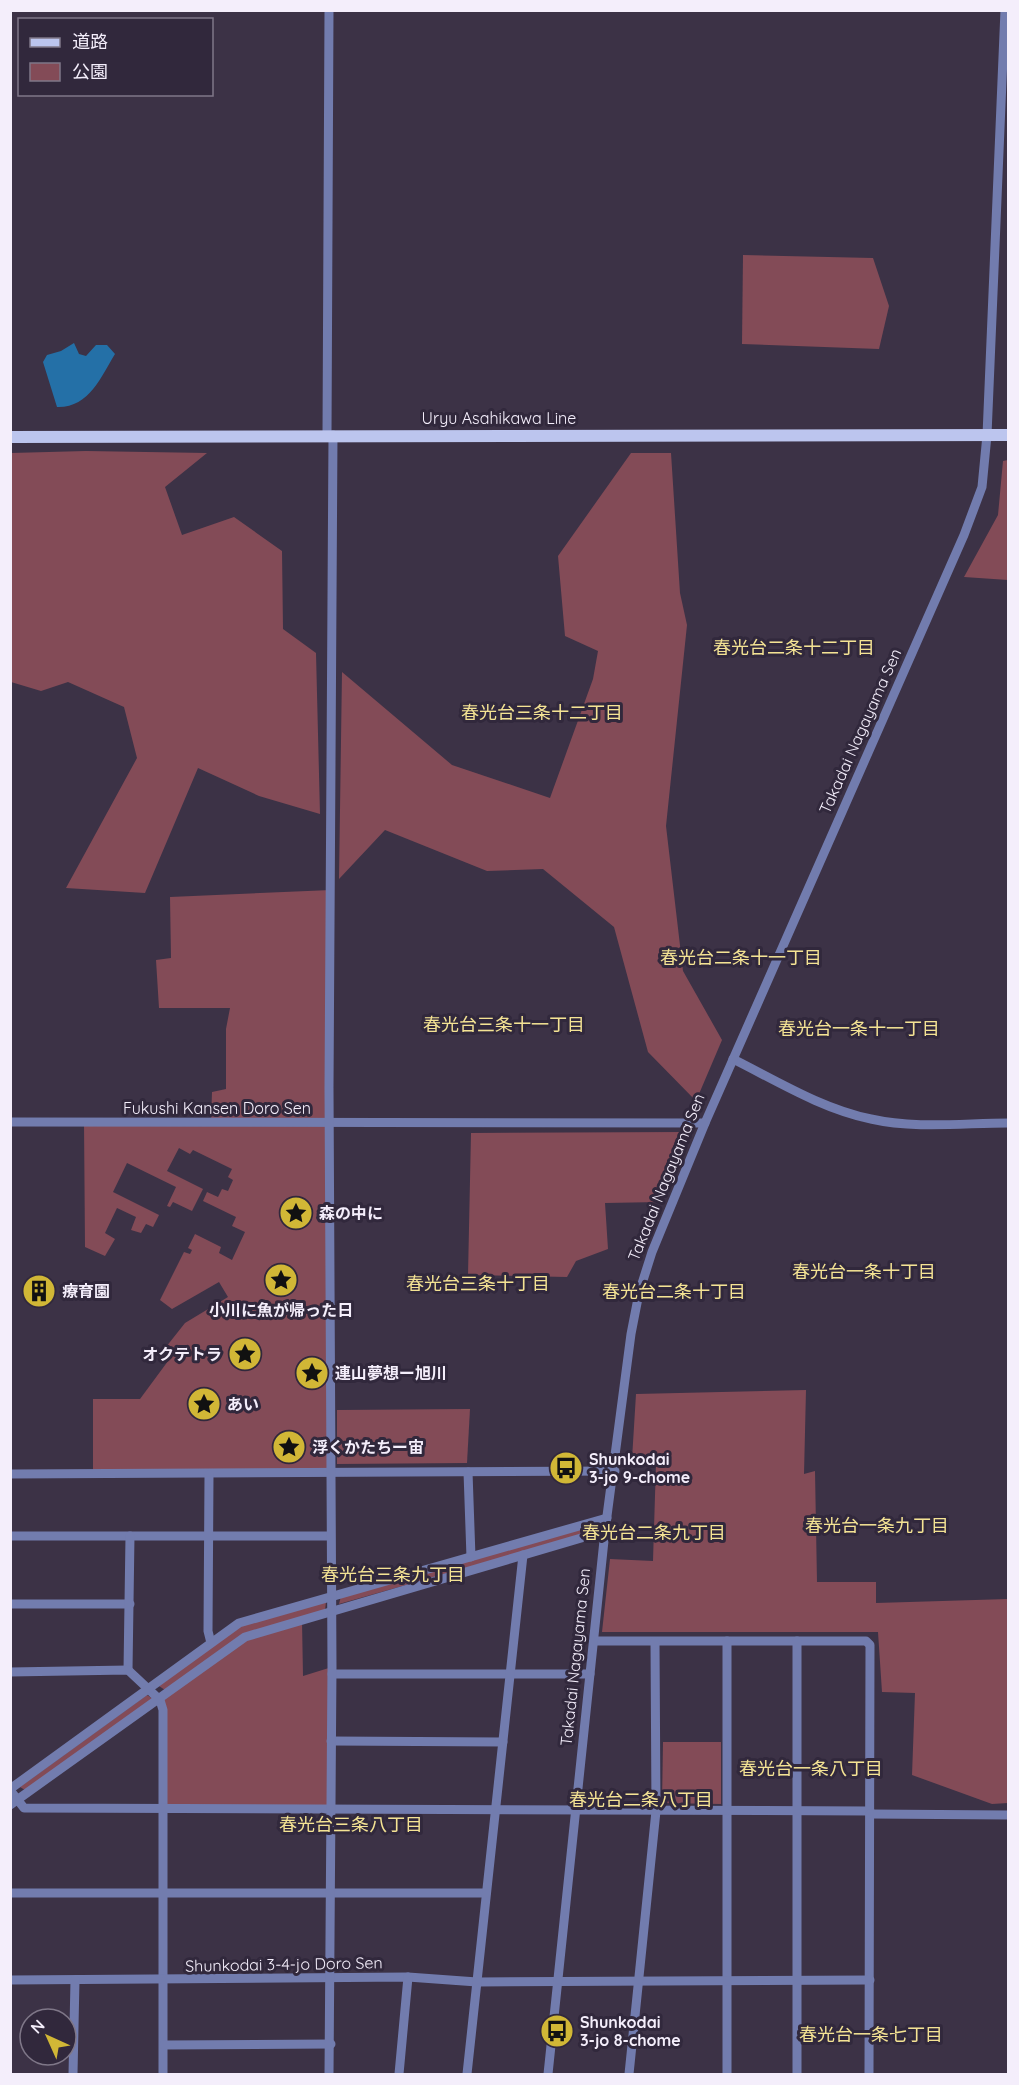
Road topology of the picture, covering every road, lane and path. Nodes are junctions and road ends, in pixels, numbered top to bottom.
1 (329, 10) edge
2 (1005, 10) edge
3 (330, 435) junction
4 (987, 435) junction
5 (1008, 435) edge
6 (10, 437) edge
7 (733, 1059) junction
8 (10, 1122) edge
9 (705, 1123) junction
10 (1008, 1123) edge
11 (329, 1124) junction
12 (615, 1471) junction
13 (468, 1472) junction
14 (10, 1474) edge
15 (331, 1474) junction
16 (209, 1475) junction
17 (607, 1518) junction
18 (605, 1531) junction
19 (10, 1536) edge
20 (130, 1536) junction
21 (330, 1536) junction
22 (210, 1537) junction
23 (524, 1555) junction
24 (471, 1557) junction
25 (330, 1599) junction
26 (10, 1604) edge
27 (130, 1604) junction
28 (331, 1613) junction
29 (594, 1641) junction
30 (727, 1641) junction
31 (797, 1641) junction
32 (656, 1642) junction
33 (211, 1643) junction
34 (128, 1670) junction
35 (10, 1672) edge
36 (332, 1674) junction
37 (510, 1674) junction
38 (590, 1674) junction
39 (150, 1689) junction
40 (160, 1700) junction
41 (331, 1741) junction
42 (503, 1742) junction
43 (10, 1790) edge
44 (14, 1803) edge
45 (163, 1810) junction
46 (495, 1810) junction
47 (576, 1810) junction
48 (330, 1811) junction
49 (656, 1811) junction
50 (727, 1811) junction
51 (797, 1811) junction
52 (870, 1812) junction
53 (1008, 1815) edge
54 (10, 1893) edge
55 (164, 1893) junction
56 (330, 1893) junction
57 (486, 1893) junction
58 (408, 1977) junction
59 (10, 1980) edge
60 (75, 1980) junction
61 (164, 1980) junction
62 (330, 1980) junction
63 (727, 1980) junction
64 (870, 1980) junction
65 (558, 1981) junction
66 (639, 1981) junction
67 (797, 1981) junction
68 (477, 1982) junction
69 (331, 2044) junction
70 (164, 2045) junction
71 (73, 2074) edge
72 (163, 2074) edge
73 (329, 2074) edge
74 (399, 2074) edge
75 (467, 2074) edge
76 (548, 2074) edge
77 (628, 2074) edge
78 (727, 2074) edge
79 (797, 2074) edge
80 (869, 2074) edge

1 - 3 street
2 - 4 street, Takadai Nagayama Sen
3 - 4 main road, Uryu Asahikawa Line
3 - 6 main road, Uryu Asahikawa Line
3 - 11 street
4 - 5 main road
4 - 7 street, Takadai Nagayama Sen
7 - 9 street, Takadai Nagayama Sen
7 - 10 street
8 - 11 street, Fukushi Kansen Doro Sen
9 - 11 street
9 - 12 street, Takadai Nagayama Sen
11 - 15 street, Fukushi Kansen Doro Sen
12 - 13 street
12 - 17 street, Takadai Nagayama Sen
13 - 15 street
13 - 24 street
14 - 16 street
15 - 16 street
15 - 21 street, Fukushi Kansen Doro Sen
16 - 22 street
17 - 18 street, Takadai Nagayama Sen
17 - 24 street
18 - 23 street
18 - 29 street, Takadai Nagayama Sen
19 - 20 street
20 - 22 street
20 - 27 street
21 - 22 street
21 - 25 street, Fukushi Kansen Doro Sen
22 - 33 street
23 - 28 street
23 - 37 street
24 - 25 street
25 - 28 street, Fukushi Kansen Doro Sen
25 - 33 street
26 - 27 street
27 - 34 street
28 - 36 street, Fukushi Kansen Doro Sen
28 - 40 street
29 - 32 street
29 - 38 street, Takadai Nagayama Sen
30 - 31 street
30 - 32 street
30 - 50 street
31 - 51 street
31 - 52 street
32 - 49 street
33 - 39 street
34 - 35 street
34 - 39 street
36 - 37 street
36 - 41 street, Fukushi Kansen Doro Sen
37 - 38 street
37 - 42 street
38 - 47 street, Takadai Nagayama Sen
39 - 40 street
39 - 43 street
40 - 44 street
40 - 45 street
41 - 42 street
41 - 48 street, Fukushi Kansen Doro Sen
42 - 46 street
43 - 44 street
44 - 45 street
45 - 48 street
45 - 55 street
46 - 47 street
46 - 48 street
46 - 57 street
47 - 49 street
47 - 65 street, Takadai Nagayama Sen
48 - 56 street, Fukushi Kansen Doro Sen
49 - 50 street
49 - 66 street
50 - 51 street
50 - 63 street
51 - 52 street
51 - 67 street
52 - 53 street
52 - 64 street
54 - 55 street
55 - 56 street
55 - 61 street
56 - 57 street
56 - 62 street, Fukushi Kansen Doro Sen
57 - 68 street
58 - 62 street, Shunkodai 3-4-jo Doro Sen
58 - 68 street, Shunkodai 3-4-jo Doro Sen
58 - 74 street
59 - 60 street, Shunkodai 3-4-jo Doro Sen
60 - 61 street, Shunkodai 3-4-jo Doro Sen
60 - 71 street
61 - 62 street, Shunkodai 3-4-jo Doro Sen
61 - 70 street
62 - 69 street, Fukushi Kansen Doro Sen
63 - 66 street, Shunkodai 3-4-jo Doro Sen
63 - 67 street, Shunkodai 3-4-jo Doro Sen
63 - 78 street
64 - 67 street, Shunkodai 3-4-jo Doro Sen
64 - 80 street
65 - 66 street, Shunkodai 3-4-jo Doro Sen
65 - 68 street, Shunkodai 3-4-jo Doro Sen
65 - 76 street, Takadai Nagayama Sen
66 - 77 street
67 - 79 street
68 - 75 street
69 - 70 street
69 - 73 street, Fukushi Kansen Doro Sen
70 - 72 street

